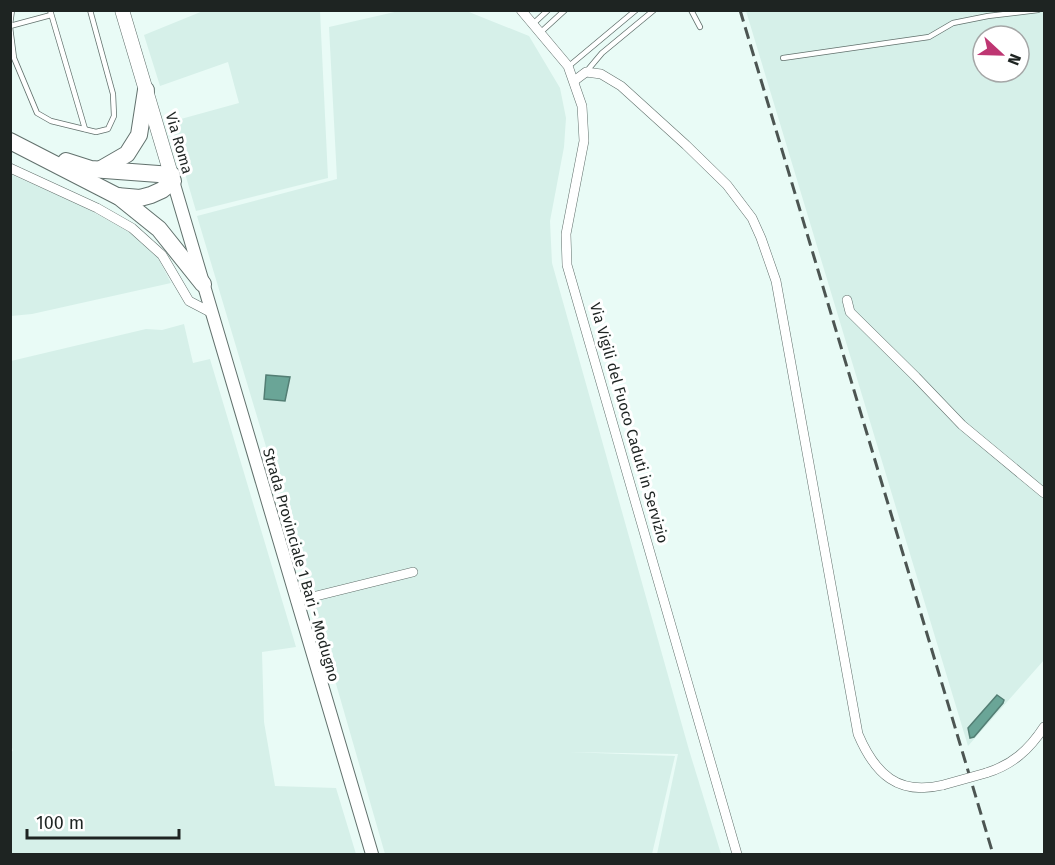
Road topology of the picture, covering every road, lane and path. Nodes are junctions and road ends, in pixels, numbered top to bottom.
1 (12, 10) edge
2 (90, 10) edge
3 (122, 10) edge
4 (521, 10) edge
5 (548, 10) edge
6 (565, 10) edge
7 (636, 10) edge
8 (654, 10) edge
9 (691, 10) edge
10 (1038, 10) edge
11 (50, 13) edge
12 (989, 13) edge
13 (534, 24) junction
14 (10, 26) edge
15 (700, 27) dead end
16 (541, 32) junction
17 (783, 58) dead end
18 (568, 66) junction
19 (586, 72) junction
20 (574, 81) junction
21 (146, 90) junction
22 (10, 129) edge
23 (85, 129) junction
24 (10, 141) edge
25 (10, 168) edge
26 (101, 169) junction
27 (172, 178) junction
28 (117, 196) junction
29 (203, 284) junction
30 (847, 300) dead end
31 (212, 312) junction
32 (1044, 493) edge
33 (413, 572) dead end
34 (296, 602) junction
35 (1044, 727) edge
36 (372, 855) edge
37 (737, 855) edge

1 - 14 lane
2 - 23 lane
3 - 21 main road, Via Roma
4 - 13 street, Via Vigili del Fuoco Caduti in Servizio
5 - 13 lane
6 - 16 lane
7 - 18 lane
8 - 19 lane
9 - 15 lane
10 - 12 lane
11 - 14 lane
11 - 23 lane
12 - 17 lane
13 - 16 street, Via Vigili del Fuoco Caduti in Servizio
14 - 23 lane
16 - 18 street, Via Vigili del Fuoco Caduti in Servizio
18 - 20 street, Via Vigili del Fuoco Caduti in Servizio
19 - 20 street
19 - 35 street, bridge
20 - 37 street, Via Vigili del Fuoco Caduti in Servizio
21 - 26 highway
21 - 27 main road, Via Roma
22 - 26 highway
24 - 28 highway
25 - 31 street
26 - 27 highway
27 - 28 highway
27 - 29 street, Via Roma
28 - 29 highway
29 - 31 street, Strada Provinciale 1 Bari - Modugno
30 - 32 street
31 - 34 street, Strada Provinciale 1 Bari - Modugno
33 - 34 street
34 - 36 street, Strada Provinciale 1 Bari - Modugno

